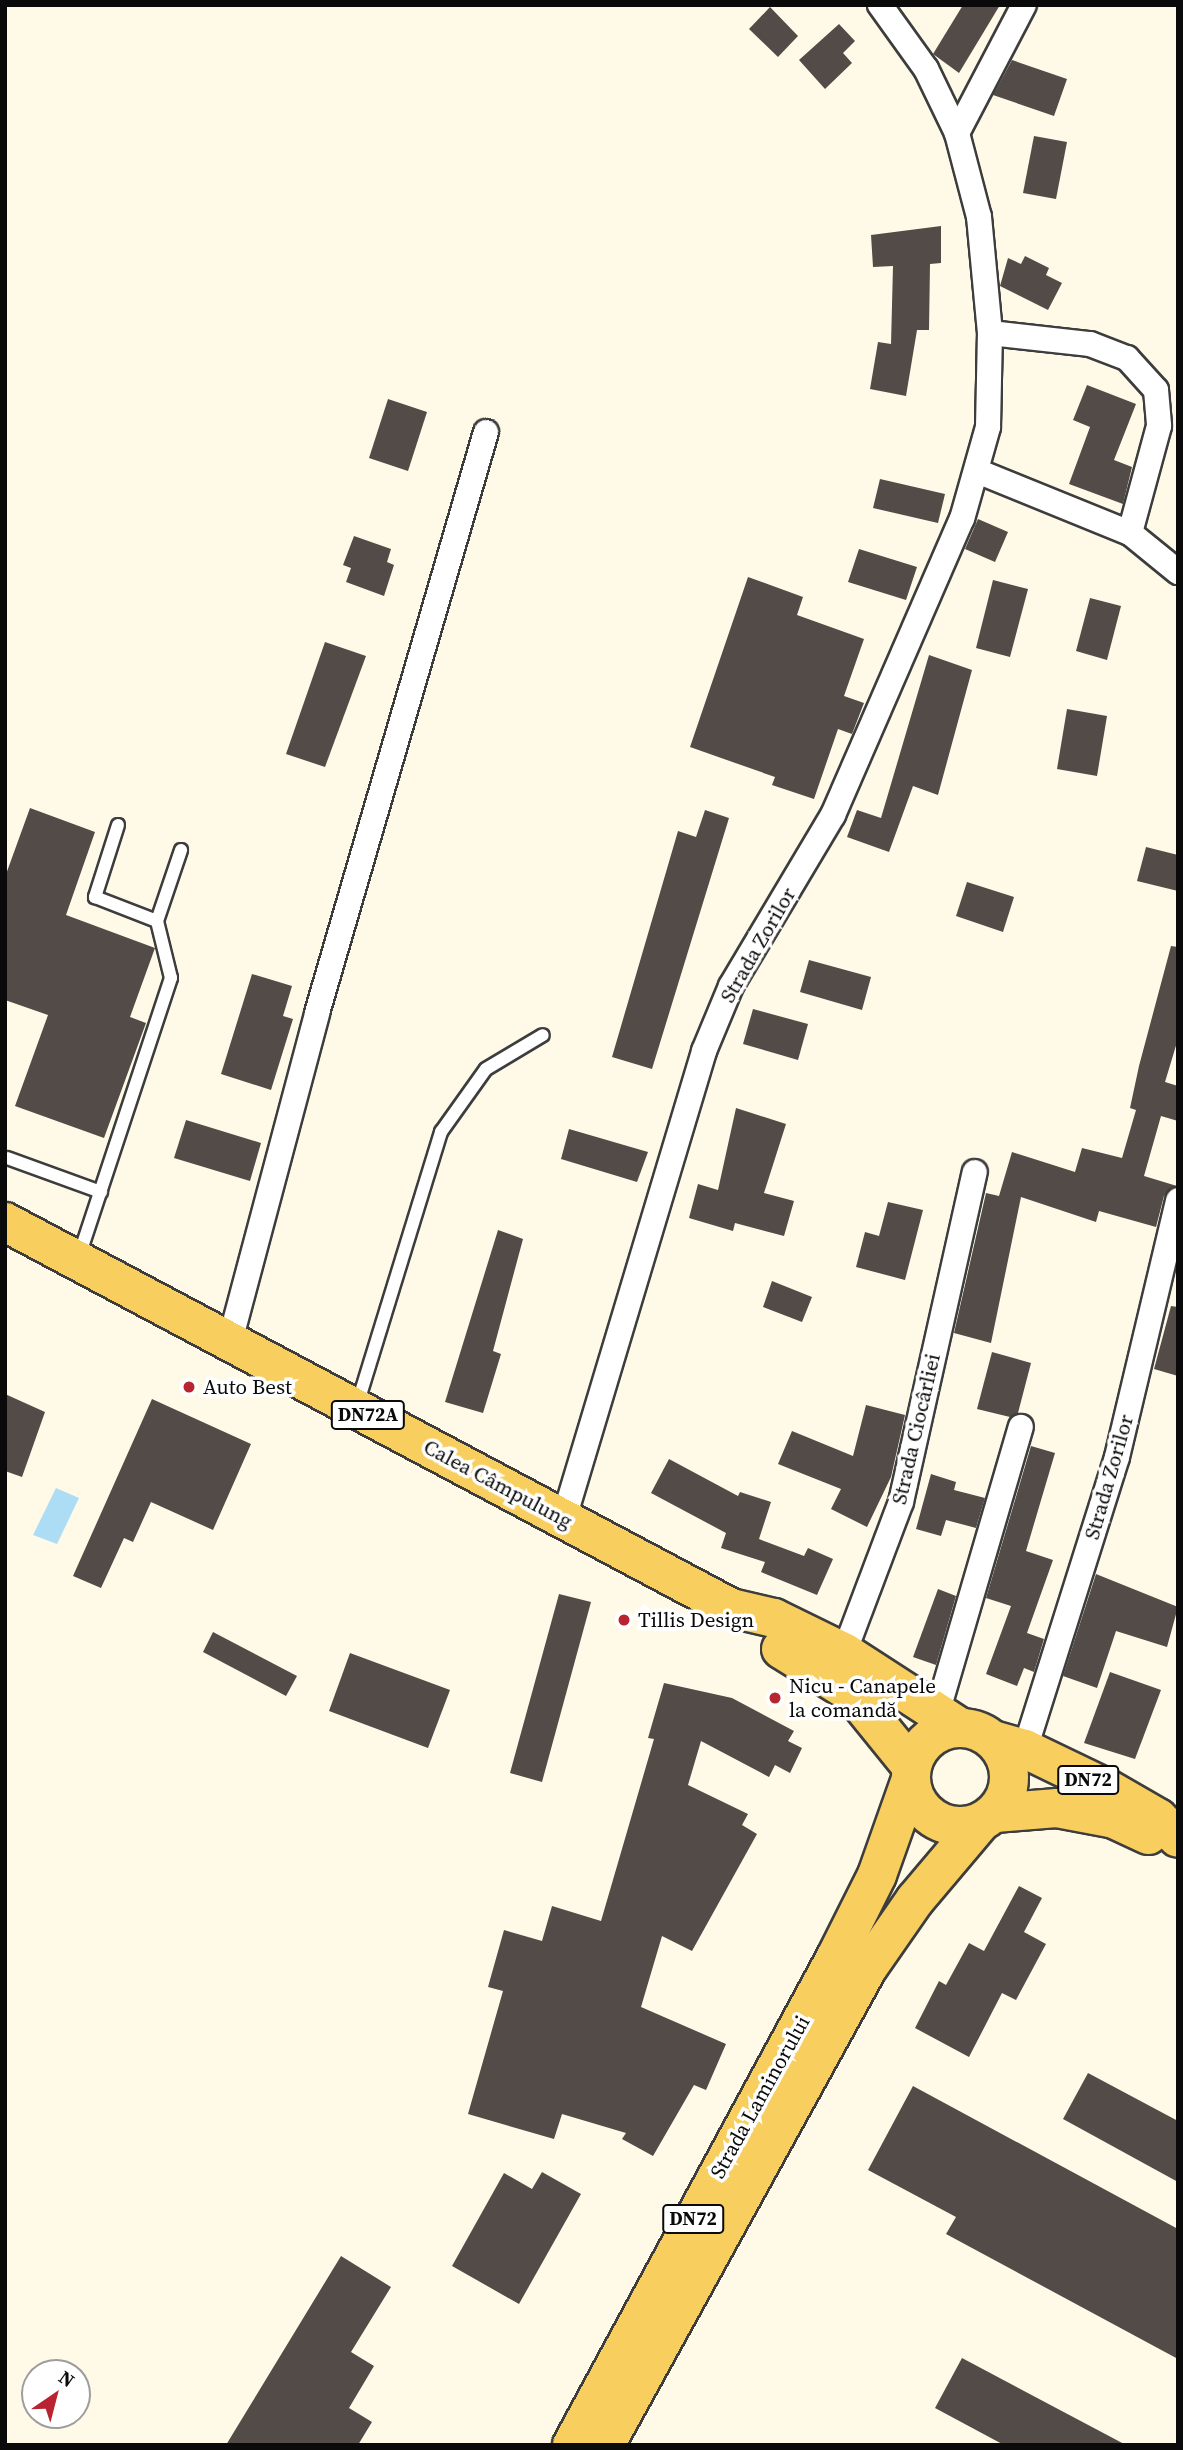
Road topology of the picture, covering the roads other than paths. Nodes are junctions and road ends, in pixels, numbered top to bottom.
1 (880, 5) edge
2 (1024, 5) edge
3 (957, 134) junction
4 (990, 333) junction
5 (486, 432) dead end
6 (977, 471) junction
7 (1130, 533) junction
8 (1178, 572) edge
9 (118, 825) dead end
10 (181, 850) dead end
11 (157, 921) junction
12 (543, 1035) dead end
13 (7, 1158) dead end
14 (975, 1172) dead end
15 (101, 1192) junction
16 (1178, 1200) edge
17 (5, 1222) edge
18 (78, 1261) junction
19 (230, 1341) junction
20 (356, 1408) junction
21 (1021, 1427) dead end
22 (564, 1518) junction
23 (839, 1666) junction
24 (979, 1732) junction
25 (911, 1773) junction
26 (988, 1818) junction
27 (1176, 1837) edge
28 (572, 2445) edge
29 (605, 2445) edge

1 - 3 street, Strada Zorilor
2 - 3 street
3 - 4 street, Strada Zorilor
4 - 6 street, Strada Zorilor
4 - 7 street
5 - 19 street
6 - 7 street
6 - 22 street, Strada Zorilor
7 - 8 street
9 - 11 lane
10 - 11 lane
11 - 15 lane
12 - 20 lane
13 - 15 lane
14 - 23 street, Strada Ciocârliei
15 - 18 lane
16 - 24 street, Strada Zorilor
17 - 18 main road, Calea Câmpulung / DN72A
18 - 19 main road, Calea Câmpulung / DN72A
19 - 20 main road, Calea Câmpulung / DN72A
20 - 22 main road, Calea Câmpulung / DN72A
21 - 24 street
22 - 23 main road, Calea Câmpulung / DN72A
23 - 24 main road, Calea Câmpulung / DN72A
23 - 25 main road, Calea Câmpulung / DN72A
24 - 25 main road, DN72
24 - 26 main road
24 - 27 main road, Calea Câmpulung / DN72
25 - 26 main road, Calea Câmpulung / DN72
25 - 28 main road, Strada Laminorului / DN72
26 - 27 main road, Calea Câmpulung / DN72
26 - 29 main road, Strada Laminorului

